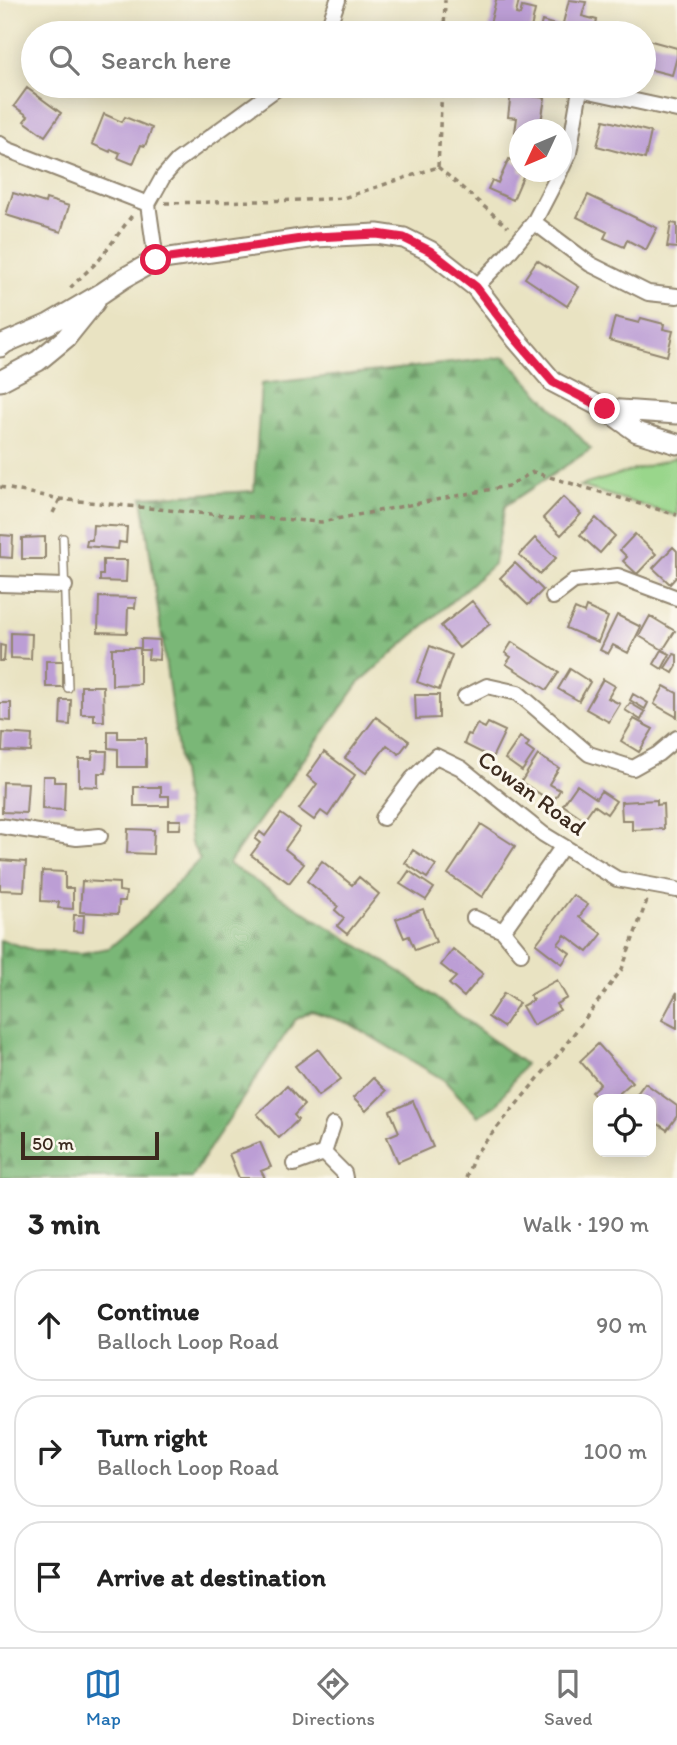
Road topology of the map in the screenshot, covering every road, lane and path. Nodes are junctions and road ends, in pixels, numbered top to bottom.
1 (338, 0) edge
2 (445, 0) edge
3 (330, 21) edge
4 (444, 21) edge
5 (264, 98) edge
6 (441, 98) edge
7 (575, 98) edge
8 (622, 98) edge
9 (677, 110) edge
10 (572, 125) edge
11 (0, 144) edge
12 (438, 167) junction
13 (555, 182) edge
14 (148, 204) junction
15 (534, 222) junction
16 (521, 238) junction
17 (156, 260) junction
18 (476, 287) junction
19 (69, 289) dead end
20 (102, 293) junction
21 (677, 296) edge
22 (0, 347) edge
23 (0, 381) edge
24 (605, 409) junction
25 (677, 414) edge
26 (677, 444) edge
27 (0, 487) edge
28 (60, 499) junction
29 (53, 513) dead end
30 (677, 515) edge
31 (63, 538) dead end
32 (0, 584) edge
33 (65, 586) junction
34 (553, 597) dead end
35 (677, 598) edge
36 (68, 688) dead end
37 (465, 697) dead end
38 (677, 738) edge
39 (383, 818) dead end
40 (0, 826) edge
41 (100, 836) dead end
42 (563, 846) junction
43 (652, 885) junction
44 (677, 890) edge
45 (474, 918) dead end
46 (503, 931) junction
47 (521, 953) dead end
48 (332, 1125) dead end
49 (324, 1153) junction
50 (294, 1164) dead end
51 (345, 1178) edge
52 (466, 1178) edge

1 - 3 street
2 - 4 path
5 - 14 street
6 - 12 path
7 - 10 street
8 - 9 street
11 - 14 street
12 - 14 path
12 - 16 path
13 - 15 street
14 - 17 street
14 - 19 path
15 - 16 street
15 - 21 street
16 - 18 street
17 - 18 street
17 - 20 street
18 - 24 street
20 - 22 street
20 - 23 street
24 - 25 street
24 - 26 street
27 - 28 path
28 - 29 path
28 - 30 path
31 - 33 lane
32 - 33 street
33 - 36 lane
34 - 35 street
37 - 38 street
39 - 42 street, Cowan Road
40 - 41 street
42 - 43 street, Cowan Road
42 - 46 street
43 - 44 street, Cowan Road
43 - 52 path
45 - 46 street
46 - 47 street
48 - 49 street
49 - 50 street
49 - 51 street

